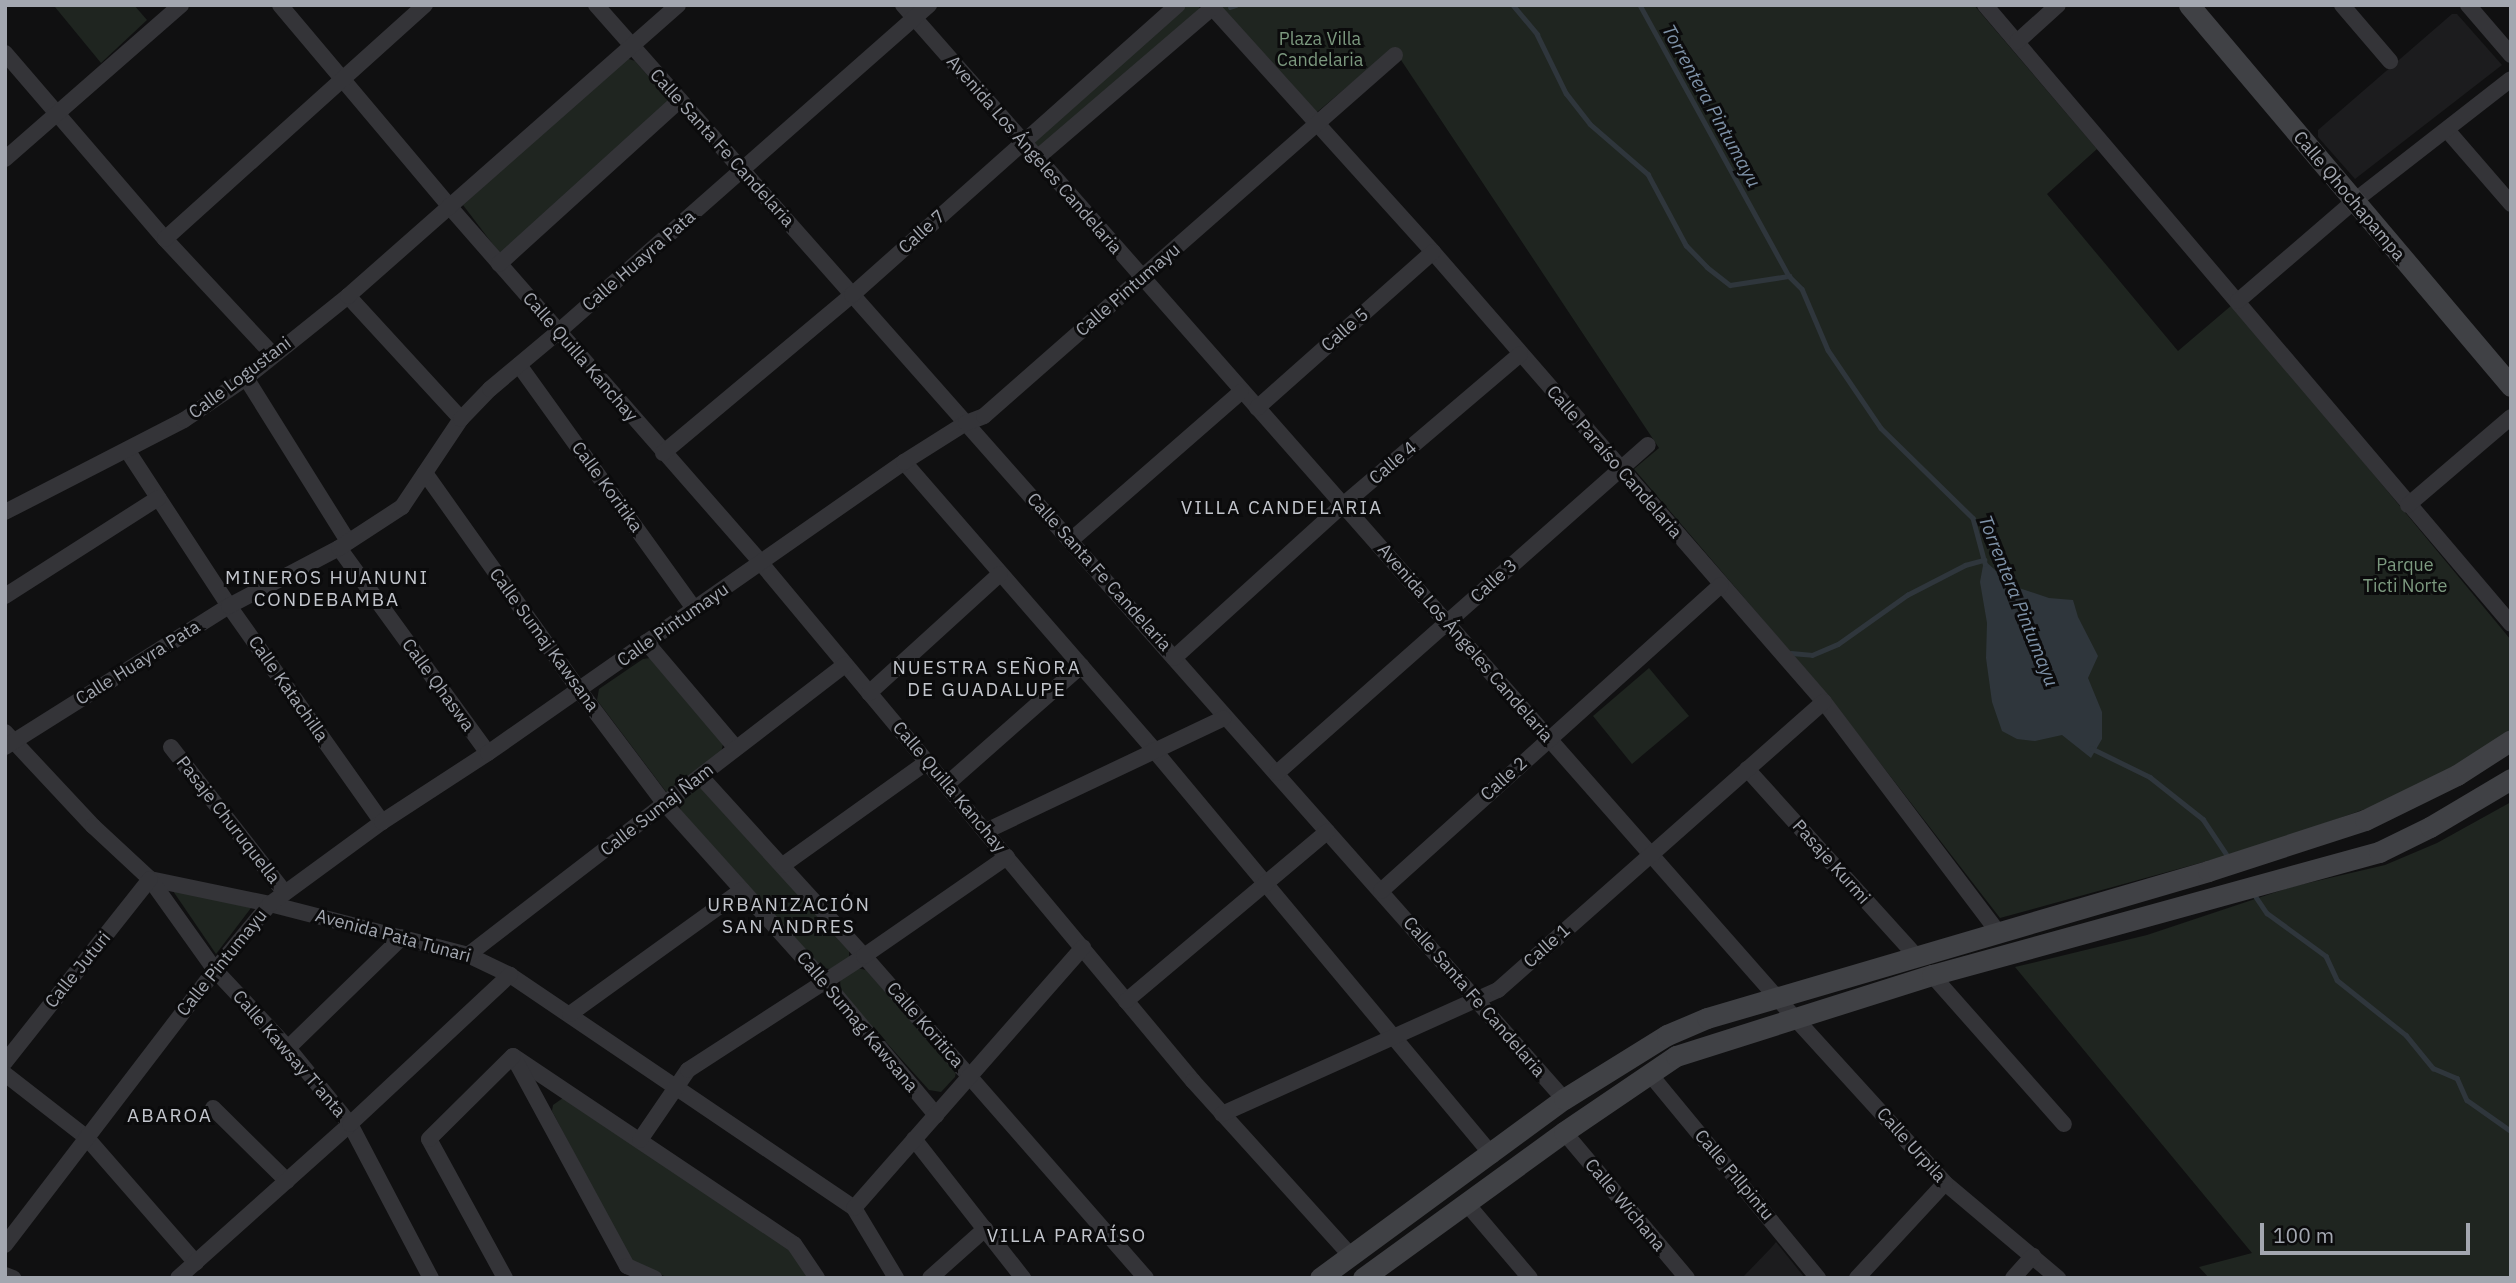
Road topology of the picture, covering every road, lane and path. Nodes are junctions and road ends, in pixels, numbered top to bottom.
1 (181, 5) edge
2 (280, 5) edge
3 (425, 5) edge
4 (596, 5) edge
5 (678, 5) edge
6 (902, 5) edge
7 (929, 5) edge
8 (1177, 5) edge
9 (1985, 5) edge
10 (2058, 5) edge
11 (2189, 5) edge
12 (2342, 5) edge
13 (2468, 5) edge
14 (1212, 6) edge
15 (914, 18) junction
16 (2017, 42) junction
17 (632, 47) junction
18 (5, 53) edge
19 (1395, 55) dead end
20 (2511, 55) edge
21 (2390, 61) dead end
22 (343, 79) junction
23 (2511, 79) edge
24 (680, 100) junction
25 (57, 114) junction
26 (1316, 122) junction
27 (2446, 130) junction
28 (1022, 144) junction
29 (1037, 158) junction
30 (5, 159) edge
31 (742, 170) junction
32 (2353, 202) junction
33 (2511, 204) edge
34 (449, 206) junction
35 (165, 239) junction
36 (1433, 252) junction
37 (499, 264) junction
38 (1142, 279) junction
39 (852, 295) junction
40 (348, 296) junction
41 (2238, 301) junction
42 (558, 332) junction
43 (1520, 354) junction
44 (273, 355) junction
45 (519, 365) junction
46 (246, 378) junction
47 (2511, 386) edge
48 (1241, 392) junction
49 (1257, 408) junction
50 (2511, 417) edge
51 (461, 419) junction
52 (966, 423) junction
53 (1648, 445) dead end
54 (127, 450) junction
55 (663, 453) junction
56 (904, 463) junction
57 (1621, 468) junction
58 (425, 473) junction
59 (158, 498) junction
60 (1344, 504) junction
61 (2408, 505) junction
62 (5, 512) edge
63 (1070, 541) junction
64 (344, 544) junction
65 (761, 563) junction
66 (1000, 574) junction
67 (1721, 585) junction
68 (5, 596) edge
69 (229, 606) junction
70 (695, 610) junction
71 (1447, 623) junction
72 (2511, 624) edge
73 (646, 642) junction
74 (1174, 658) junction
75 (845, 665) junction
76 (1081, 666) junction
77 (579, 690) junction
78 (869, 692) junction
79 (1824, 702) junction
80 (1224, 718) junction
81 (1549, 738) junction
82 (8, 740) edge
83 (2511, 740) edge
84 (171, 747) dead end
85 (736, 748) junction
86 (1153, 750) junction
87 (488, 753) junction
88 (928, 761) junction
89 (1747, 769) junction
90 (1277, 773) junction
91 (701, 777) junction
92 (2511, 779) edge
93 (947, 784) junction
94 (665, 804) junction
95 (382, 822) junction
96 (986, 831) junction
97 (1327, 832) junction
98 (1651, 852) junction
99 (1007, 858) junction
100 (783, 865) junction
101 (150, 879) junction
102 (1265, 885) junction
103 (742, 890) junction
104 (1381, 891) junction
105 (285, 893) junction
106 (270, 904) junction
107 (1999, 933) junction
108 (402, 937) junction
109 (1083, 947) junction
110 (468, 955) junction
111 (1915, 955) junction
112 (864, 956) junction
113 (215, 970) junction
114 (510, 975) junction
115 (1932, 975) junction
116 (824, 981) junction
117 (1777, 998) junction
118 (1475, 999) junction
119 (1126, 1001) junction
120 (570, 1014) junction
121 (1794, 1017) junction
122 (1394, 1037) junction
123 (288, 1048) junction
124 (513, 1056) junction
125 (5, 1062) edge
126 (1649, 1073) junction
127 (5, 1074) edge
128 (970, 1076) junction
129 (676, 1086) junction
130 (572, 1095) junction
131 (1564, 1099) junction
132 (213, 1108) dead end
133 (1222, 1114) junction
134 (936, 1115) junction
135 (547, 1119) junction
136 (2064, 1124) dead end
137 (350, 1125) junction
138 (1564, 1132) junction
139 (86, 1137) junction
140 (914, 1139) junction
141 (640, 1140) junction
142 (1492, 1154) junction
143 (287, 1181) junction
144 (1945, 1183) junction
145 (1467, 1204) junction
146 (854, 1208) junction
147 (985, 1229) junction
148 (5, 1245) edge
149 (2033, 1256) junction
150 (1352, 1257) junction
151 (196, 1263) junction
152 (5, 1275) edge
153 (1368, 1276) edge
154 (13, 1278) edge
155 (178, 1278) edge
156 (431, 1278) edge
157 (505, 1278) edge
158 (654, 1278) edge
159 (817, 1278) edge
160 (896, 1278) edge
161 (930, 1278) edge
162 (1023, 1278) edge
163 (1146, 1278) edge
164 (1320, 1278) edge
165 (1531, 1278) edge
166 (1687, 1278) edge
167 (1818, 1278) edge
168 (1857, 1278) edge
169 (2012, 1278) edge
170 (2058, 1278) edge

1 - 25 street
2 - 22 street, Calle Quilla Kanchay
3 - 22 street
4 - 17 street, Calle Santa Fe Candelaria
5 - 17 street, Calle Logustani
6 - 15 street, Avenida Los Ángeles Candelaria
7 - 15 street, Calle Huayra Pata
8 - 28 street, Calle 7
9 - 16 street
10 - 16 street
11 - 32 main road, Calle Qhochapampa
12 - 21 street
13 - 20 street
14 - 26 street, Calle Paraíso Candelaria
14 - 29 street
15 - 28 street, Avenida Los Ángeles Candelaria
15 - 31 street, Calle Huayra Pata
16 - 41 street
17 - 24 street, Calle Santa Fe Candelaria
17 - 34 street, Calle Logustani
18 - 25 street
19 - 26 street, Calle Pintumayu
22 - 34 street, Calle Quilla Kanchay
22 - 35 street
23 - 27 street
24 - 31 street, Calle Santa Fe Candelaria
24 - 37 street
25 - 30 street
25 - 35 street
26 - 36 street, Calle Paraíso Candelaria
26 - 38 street, Calle Pintumayu
27 - 32 street
27 - 33 street
28 - 29 street, Avenida Los Ángeles Candelaria
28 - 39 street, Calle 7
29 - 38 street, Avenida Los Ángeles Candelaria
31 - 39 street, Calle Santa Fe Candelaria
31 - 42 street, Calle Huayra Pata
32 - 41 street
32 - 47 main road, Calle Qhochapampa
34 - 37 street, Calle Quilla Kanchay
34 - 40 street, Calle Logustani
35 - 44 street
36 - 43 street, Calle Paraíso Candelaria
36 - 49 street, Calle 5
37 - 42 street, Calle Quilla Kanchay
38 - 48 street, Avenida Los Ángeles Candelaria
38 - 52 street, Calle Pintumayu
39 - 52 street, Calle Santa Fe Candelaria
39 - 55 street, Calle 7
40 - 44 street, Calle Logustani
40 - 51 street
41 - 61 street
42 - 45 street, Calle Huayra Pata
42 - 55 street, Calle Quilla Kanchay
43 - 57 street, Calle Paraíso Candelaria
43 - 60 street, Calle 4
44 - 46 street, Calle Logustani
45 - 51 street, Calle Huayra Pata
45 - 70 street, Calle Koritika
46 - 54 street, Calle Logustani
46 - 64 street, Calle Qhaswa
48 - 49 street, Avenida Los Ángeles Candelaria
48 - 63 street
49 - 60 street, Avenida Los Ángeles Candelaria
50 - 61 street
51 - 58 street, Calle Huayra Pata
52 - 56 street, Calle Pintumayu
52 - 63 street, Calle Santa Fe Candelaria
53 - 57 street, Calle 3
54 - 59 street, Calle Katachilla
54 - 62 street, Calle Logustani
55 - 65 street, Calle Quilla Kanchay
56 - 65 street, Calle Pintumayu
56 - 66 street
57 - 67 street, Calle Paraíso Candelaria
57 - 71 street, Calle 3
58 - 64 street, Calle Huayra Pata
58 - 77 street, Calle Sumaj Kawsana
59 - 68 street
59 - 69 street, Calle Katachilla
60 - 71 street, Avenida Los Ángeles Candelaria
60 - 74 street, Calle 4
61 - 72 street
63 - 74 street, Calle Santa Fe Candelaria
64 - 69 street, Calle Huayra Pata
64 - 87 street, Calle Qhaswa
65 - 70 street, Calle Pintumayu
65 - 75 street, Calle Quilla Kanchay
66 - 76 street
66 - 78 street
67 - 79 street, Calle Paraíso Candelaria
67 - 81 street, Calle 2
69 - 82 street, Calle Huayra Pata
69 - 95 street, Calle Katachilla
70 - 73 street, Calle Pintumayu
71 - 81 street, Avenida Los Ángeles Candelaria
71 - 90 street, Calle 3
73 - 77 street, Calle Pintumayu
73 - 85 street
74 - 80 street, Calle Santa Fe Candelaria
75 - 78 street, Calle Quilla Kanchay
75 - 85 street, Calle Sumaj Ñam
76 - 86 street
76 - 93 street
77 - 87 street, Calle Pintumayu
77 - 94 street, Calle Sumaj Kawsana
78 - 88 street, Calle Quilla Kanchay
79 - 89 street, Calle 1
79 - 107 street, Calle Paraíso Candelaria
80 - 86 street
80 - 90 street, Calle Santa Fe Candelaria
81 - 98 street, Avenida Los Ángeles Candelaria
81 - 104 street, Calle 2
82 - 101 street
83 - 107 main road
84 - 105 street, Pasaje Churuquella
85 - 91 street, Calle Sumaj Ñam
86 - 96 street
86 - 102 street
87 - 95 street, Calle Pintumayu
88 - 93 street, Calle Quilla Kanchay
88 - 100 street
89 - 98 street, Calle 1
89 - 111 street, Pasaje Kurmi
90 - 97 street, Calle Santa Fe Candelaria
91 - 94 street, Calle Sumaj Ñam
91 - 100 street, Calle Koritica
92 - 115 main road
93 - 96 street, Calle Quilla Kanchay
94 - 103 street, Calle Sumag Kawsana
94 - 110 street, Calle Sumaj Ñam
95 - 105 street, Calle Pintumayu
96 - 99 street, Calle Quilla Kanchay
97 - 102 street
97 - 104 street, Calle Santa Fe Candelaria
98 - 117 street, Avenida Los Ángeles Candelaria
98 - 118 street, Calle 1
99 - 109 street, Calle Quilla Kanchay
99 - 112 street
100 - 112 street, Calle Koritica
101 - 106 street, Avenida Pata Tunari
101 - 113 street, Calle Kawsay T'anta
101 - 125 street, Calle Juturi
102 - 119 street
102 - 122 street
103 - 116 street, Calle Sumag Kawsana
103 - 120 street
104 - 118 street, Calle Santa Fe Candelaria
105 - 106 street, Calle Pintumayu
106 - 108 street, Avenida Pata Tunari
106 - 113 street, Calle Pintumayu
107 - 111 main road
108 - 110 street, Avenida Pata Tunari
108 - 123 street
109 - 119 street, Calle Quilla Kanchay
109 - 128 street
110 - 114 street, Avenida Pata Tunari
111 - 117 main road
112 - 116 street
112 - 128 street, Calle Koritica
113 - 123 street, Calle Kawsay T'anta
113 - 139 street, Calle Pintumayu
114 - 120 street, Avenida Pata Tunari
114 - 137 street
115 - 121 main road
115 - 136 street
116 - 129 street
116 - 134 street, Calle Sumag Kawsana
117 - 121 street, Calle Urpila
117 - 131 main road
118 - 122 street, Calle 1
118 - 131 street, Calle Santa Fe Candelaria
119 - 133 street, Calle Quilla Kanchay
120 - 129 street, Avenida Pata Tunari
121 - 126 main road
121 - 144 street, Calle Urpila
122 - 133 street, Calle 1
122 - 142 street
123 - 137 street, Calle Kawsay T'anta
124 - 130 street
124 - 135 street
124 - 157 street
126 - 138 main road
126 - 167 street, Calle Pillpintu
127 - 139 street
128 - 134 street
128 - 163 street, Calle Koritica
129 - 141 street
129 - 146 street, Avenida Pata Tunari
130 - 135 street
130 - 141 street
131 - 142 main road
132 - 143 street
133 - 150 street, Calle Quilla Kanchay
134 - 140 street
135 - 158 street
137 - 143 street
137 - 156 street, Calle Kawsay T'anta
138 - 145 main road
138 - 166 street, Calle Wichana
139 - 148 street, Calle Pintumayu
139 - 151 street
140 - 146 street
140 - 147 street
141 - 159 street
142 - 150 main road
143 - 151 street
144 - 149 street, Calle Urpila
144 - 168 street
145 - 153 main road
145 - 165 street
146 - 160 street
147 - 161 street
147 - 162 street
149 - 169 street
149 - 170 street, Calle Urpila
150 - 153 main road, Calle Quilla Kanchay
150 - 164 main road
151 - 155 street
152 - 154 street

